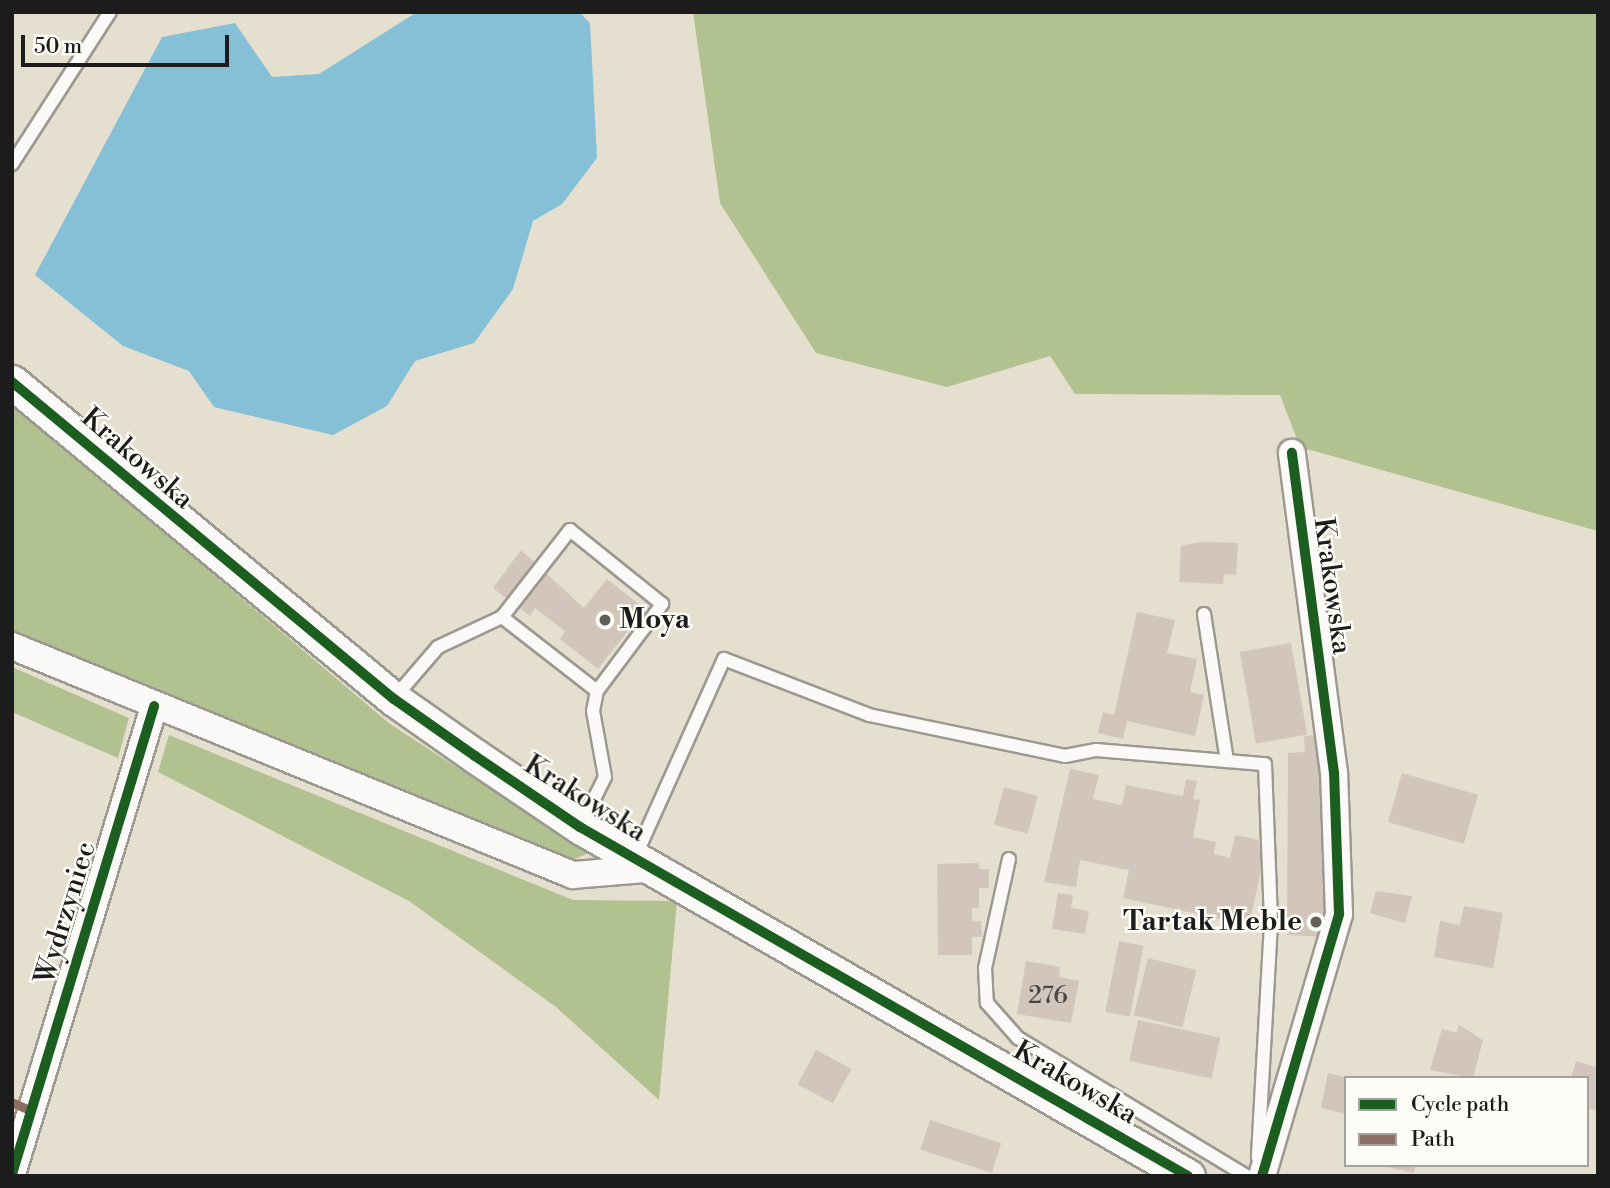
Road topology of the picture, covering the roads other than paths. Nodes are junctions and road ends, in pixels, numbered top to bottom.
1 (110, 12) edge
2 (12, 164) edge
3 (12, 382) edge
4 (1292, 453) dead end
5 (1204, 614) dead end
6 (502, 617) junction
7 (12, 646) edge
8 (597, 691) junction
9 (394, 699) junction
10 (154, 706) junction
11 (1227, 761) junction
12 (580, 827) junction
13 (1009, 859) dead end
14 (646, 863) junction
15 (12, 1174) edge
16 (1188, 1176) edge
17 (1247, 1176) edge
18 (1261, 1176) edge

1 - 2 lane
3 - 9 street, Krakowska
4 - 18 street, Krakowska
5 - 11 lane
6 - 8 lane
6 - 8 lane
6 - 9 lane
7 - 10 street
8 - 12 lane
9 - 12 street, Krakowska
10 - 14 street
10 - 15 street, Wydrzyniec
11 - 14 lane
11 - 18 lane
12 - 14 street, Krakowska
13 - 17 lane
14 - 16 street, Krakowska

